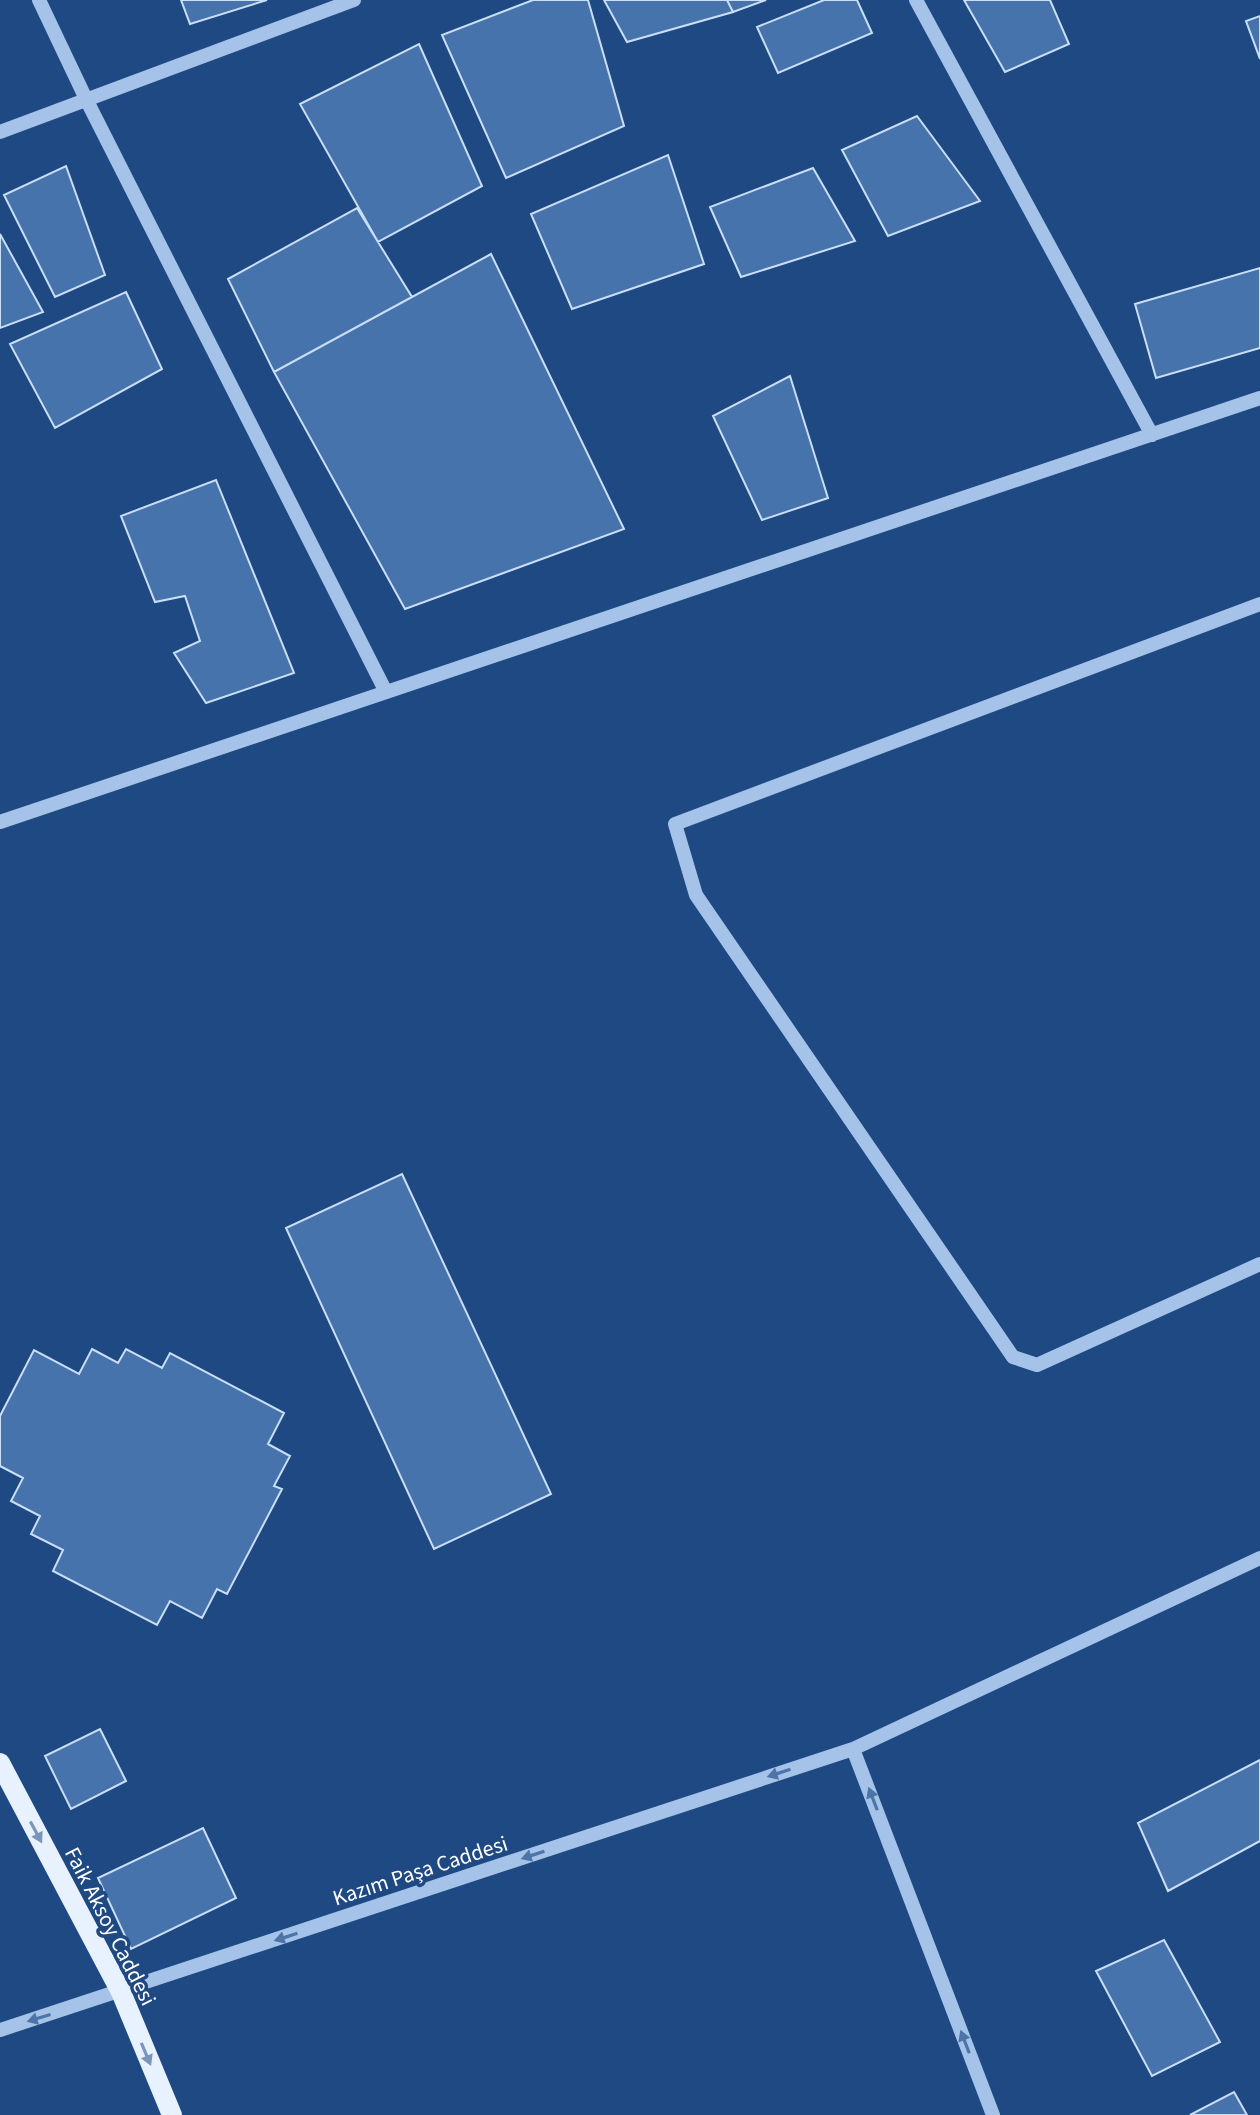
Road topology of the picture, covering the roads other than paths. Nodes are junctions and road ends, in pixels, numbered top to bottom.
1 (39, 0) edge
2 (354, 0) edge
3 (916, 0) edge
4 (86, 99) junction
5 (0, 132) edge
6 (1260, 398) edge
7 (1152, 435) junction
8 (1260, 604) edge
9 (386, 692) junction
10 (0, 822) edge
11 (1260, 1264) edge
12 (1260, 1558) edge
13 (853, 1749) junction
14 (0, 1763) edge
15 (121, 1992) junction
16 (0, 2030) edge
17 (172, 2115) edge
18 (993, 2115) edge

1 - 4 street
2 - 4 street
3 - 7 street
4 - 5 street
4 - 9 street
6 - 7 street
7 - 9 street
8 - 11 street
9 - 10 street
12 - 13 street, Kazım Paşa Caddesi
13 -> 15 street, Kazım Paşa Caddesi
18 -> 13 street
14 -> 15 main road, Faik Aksoy Caddesi
15 -> 16 street, Kazım Paşa Caddesi
15 -> 17 main road, Faik Aksoy Caddesi

